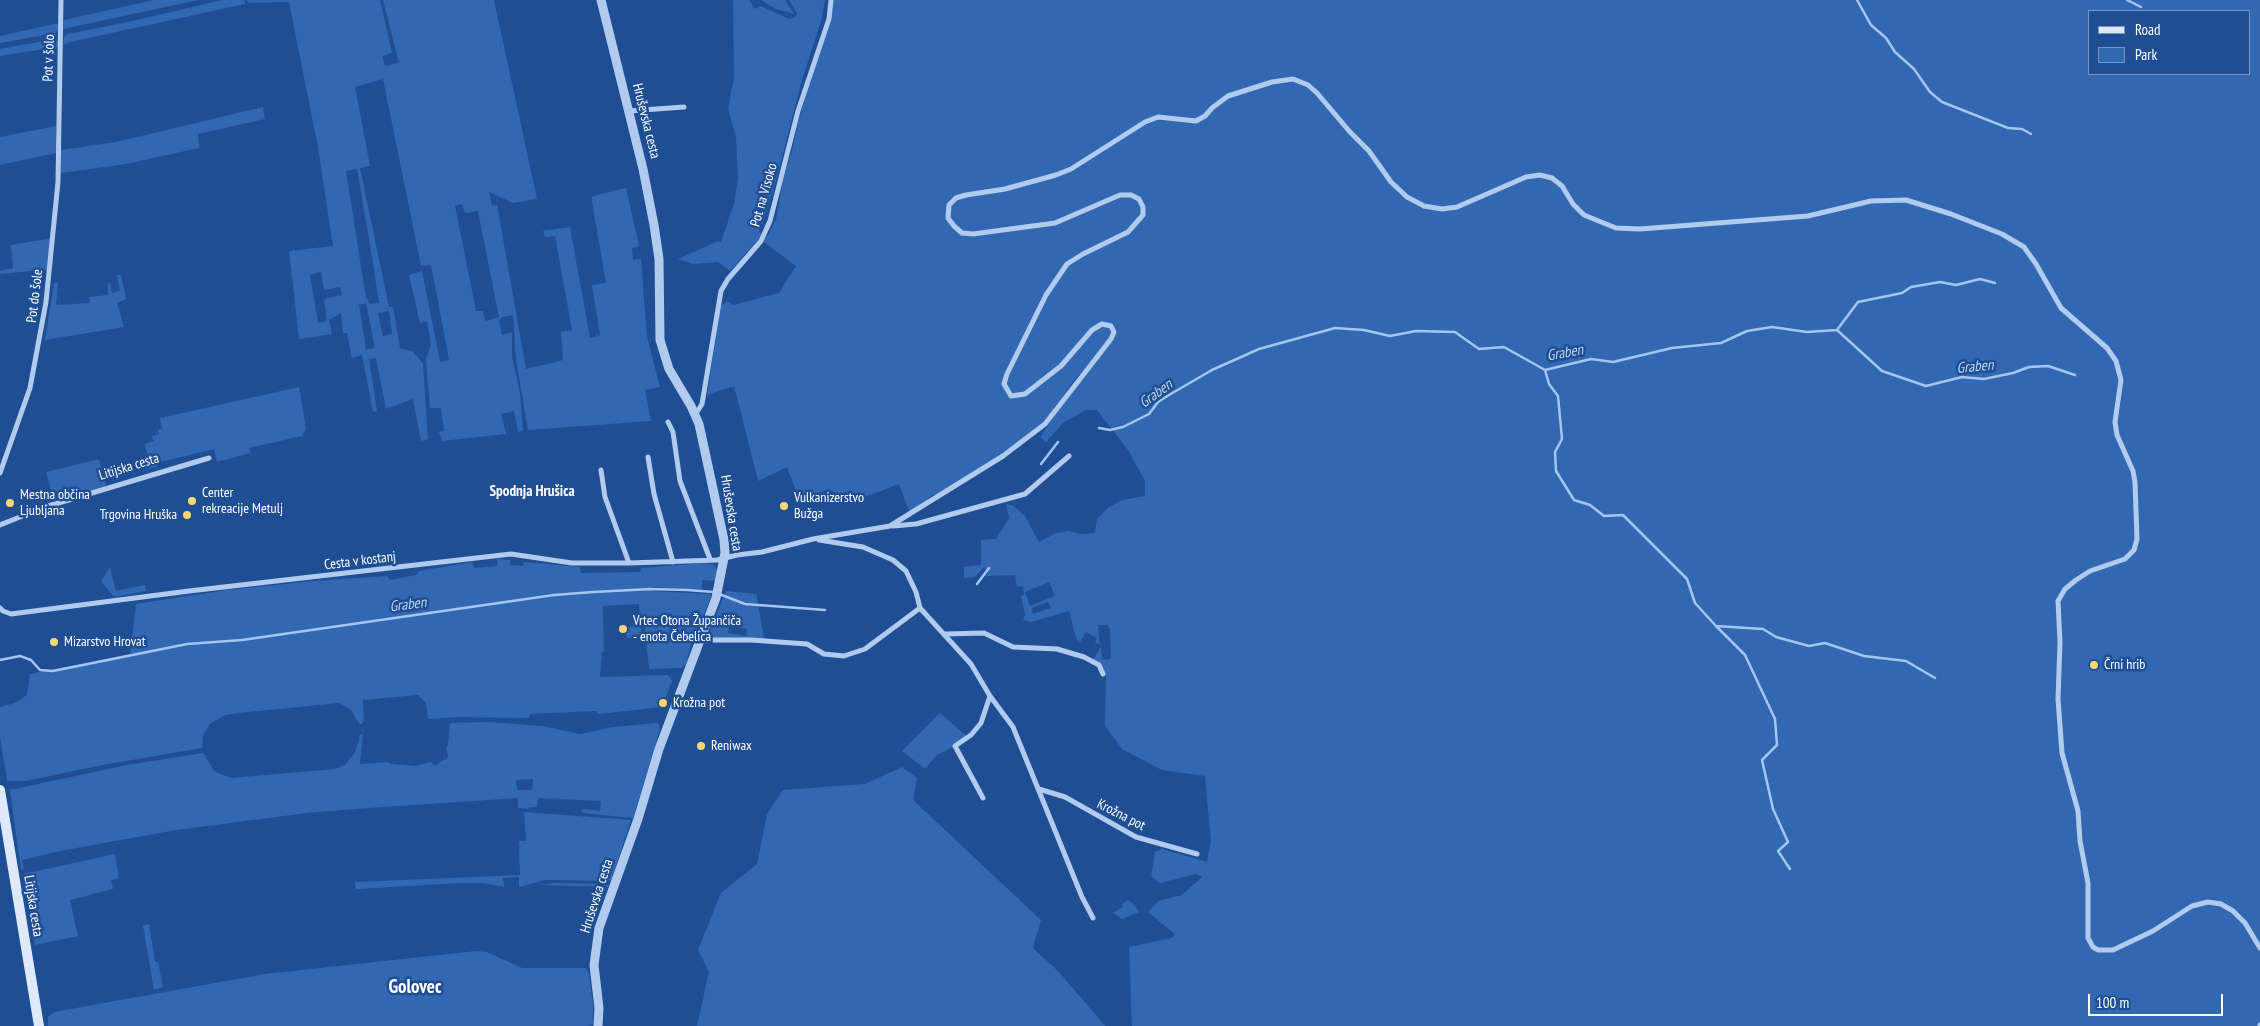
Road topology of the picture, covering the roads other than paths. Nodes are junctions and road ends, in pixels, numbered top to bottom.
1 (62, 0) edge
2 (601, 0) edge
3 (831, 0) edge
4 (684, 107) dead end
5 (629, 111) junction
6 (58, 116) joint
7 (695, 415) junction
8 (668, 422) dead end
9 (1069, 456) dead end
10 (648, 457) dead end
11 (209, 458) dead end
12 (601, 470) dead end
13 (0, 473) edge
14 (0, 525) edge
15 (890, 526) junction
16 (813, 539) junction
17 (725, 558) junction
18 (710, 559) junction
19 (674, 562) junction
20 (629, 563) junction
21 (0, 608) edge
22 (920, 608) junction
23 (945, 634) junction
24 (700, 640) junction
25 (1103, 674) dead end
26 (990, 696) junction
27 (1039, 789) junction
28 (0, 790) edge
29 (983, 798) dead end
30 (1197, 854) dead end
31 (1093, 918) dead end
32 (2260, 948) edge
33 (38, 1026) edge
34 (598, 1026) edge

1 - 6 street, Pot v šolo
2 - 5 street, Hruševska cesta
3 - 7 street, Pot na Visoko
4 - 5 street
5 - 7 street, Hruševska cesta
6 - 13 street, Pot do šole
7 - 17 street, Hruševska cesta
8 - 18 street
9 - 15 street
10 - 19 street
11 - 14 street, Litijska cesta
12 - 20 street
15 - 16 street
15 - 32 street
16 - 17 street
16 - 22 street
17 - 18 street, Cesta v kostanj
17 - 24 street, Hruševska cesta
18 - 19 street, Cesta v kostanj
19 - 20 street, Cesta v kostanj
20 - 21 street, Cesta v kostanj
22 - 23 street
22 - 24 street
23 - 25 street
23 - 26 street
24 - 34 street, Hruševska cesta
26 - 27 street
26 - 29 street
27 - 30 street, Krožna pot
27 - 31 street
28 - 33 main road, Litijska cesta

